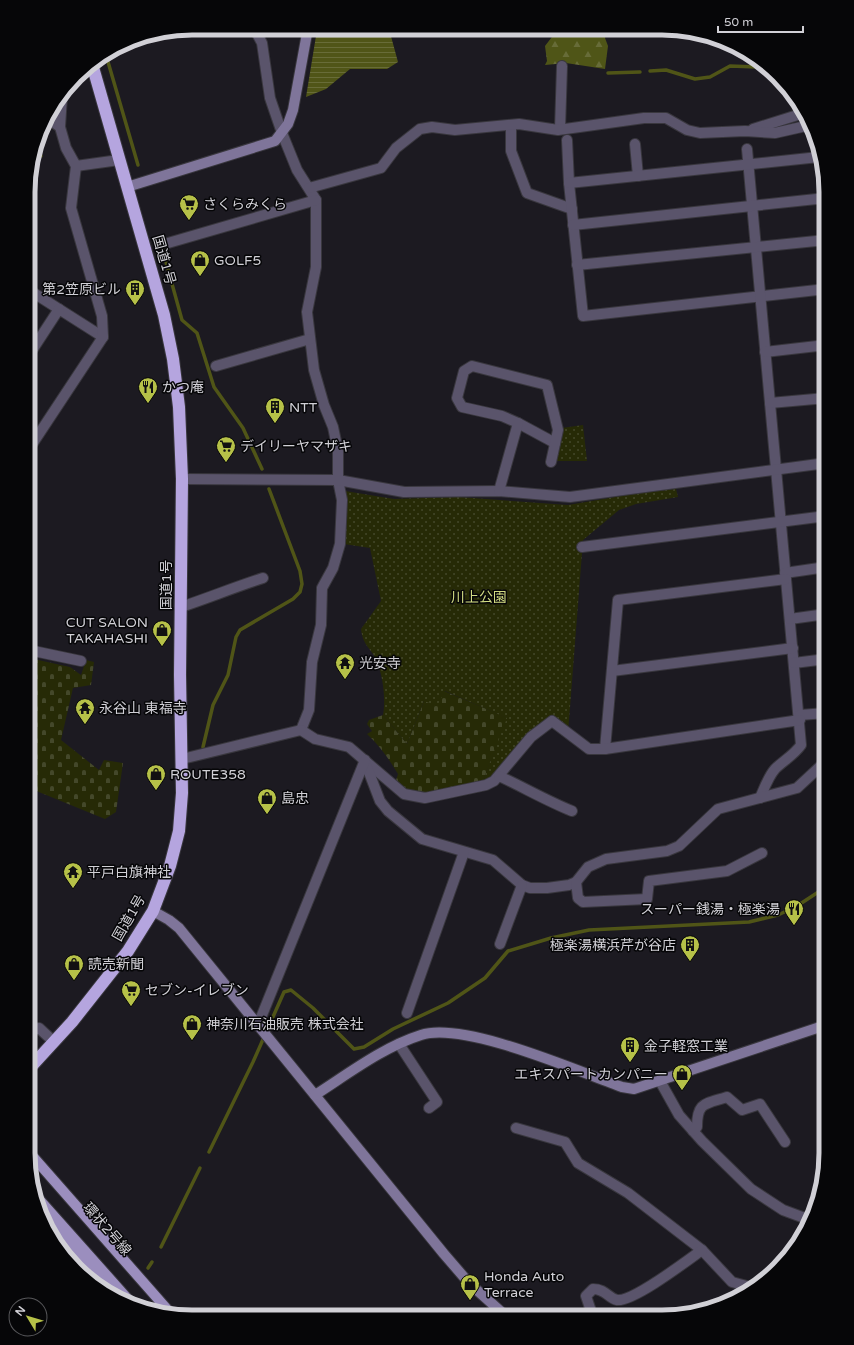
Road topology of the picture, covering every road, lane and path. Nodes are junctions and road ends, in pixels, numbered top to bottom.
1 (258, 35) edge
2 (307, 35) edge
3 (562, 66) dead end
4 (93, 69) edge
5 (61, 104) edge
6 (799, 115) edge
7 (51, 121) edge
8 (511, 126) junction
9 (805, 126) edge
10 (60, 127) junction
11 (560, 130) junction
12 (745, 131) junction
13 (282, 133) junction
14 (567, 140) dead end
15 (635, 144) dead end
16 (747, 149) dead end
17 (815, 157) edge
18 (119, 160) junction
19 (749, 164) junction
20 (76, 166) junction
21 (638, 176) junction
22 (569, 184) junction
23 (127, 187) junction
24 (309, 188) junction
25 (819, 199) edge
26 (316, 200) junction
27 (752, 206) junction
28 (572, 209) junction
29 (573, 224) junction
30 (819, 241) edge
31 (168, 243) dead end
32 (757, 247) junction
33 (577, 265) junction
34 (819, 290) edge
35 (35, 294) edge
36 (759, 296) junction
37 (59, 309) junction
38 (103, 337) junction
39 (310, 340) junction
40 (35, 346) edge
41 (819, 347) edge
42 (765, 352) junction
43 (216, 366) dead end
44 (819, 399) edge
45 (770, 403) junction
46 (518, 423) junction
47 (35, 440) edge
48 (555, 443) junction
49 (551, 462) dead end
50 (819, 464) edge
51 (775, 470) junction
52 (182, 479) junction
53 (338, 480) junction
54 (499, 491) junction
55 (819, 517) edge
56 (780, 522) junction
57 (582, 547) dead end
58 (819, 569) edge
59 (786, 576) junction
60 (263, 578) dead end
61 (180, 607) junction
62 (819, 615) edge
63 (790, 619) junction
64 (793, 648) junction
65 (35, 651) edge
66 (819, 660) edge
67 (80, 661) dead end
68 (794, 663) junction
69 (612, 671) junction
70 (819, 714) edge
71 (800, 718) junction
72 (301, 730) junction
73 (605, 749) junction
74 (182, 759) junction
75 (365, 760) junction
76 (819, 768) edge
77 (499, 776) junction
78 (760, 798) junction
79 (572, 811) dead end
80 (464, 852) junction
81 (762, 853) dead end
82 (576, 882) junction
83 (522, 885) junction
84 (153, 911) junction
85 (500, 944) dead end
86 (407, 1013) dead end
87 (258, 1025) junction
88 (819, 1027) edge
89 (35, 1029) edge
90 (54, 1041) junction
91 (399, 1044) junction
92 (35, 1062) edge
93 (660, 1081) junction
94 (315, 1095) junction
95 (429, 1108) dead end
96 (516, 1128) dead end
97 (693, 1131) junction
98 (785, 1142) dead end
99 (35, 1159) edge
100 (36, 1170) edge
101 (43, 1204) edge
102 (805, 1218) edge
103 (53, 1226) edge
104 (702, 1250) junction
105 (104, 1283) edge
106 (746, 1286) edge
107 (124, 1295) edge
108 (156, 1306) edge
109 (167, 1308) edge
110 (499, 1310) edge
111 (591, 1310) edge

1 - 13 street
2 - 13 street
3 - 11 street
4 - 18 highway, 国道1号
5 - 10 street
6 - 12 street
7 - 10 street
8 - 11 street
8 - 24 street
8 - 28 street
9 - 12 street
10 - 20 street
11 - 12 street
13 - 23 street
13 - 24 street
14 - 22 street
15 - 21 street
16 - 19 street
17 - 19 street
18 - 20 street
18 - 23 highway, 国道1号
19 - 21 street
19 - 27 street
20 - 38 street
21 - 22 street
22 - 28 street
23 - 52 highway, 国道1号
24 - 26 street
25 - 27 street
26 - 31 street
26 - 39 street
27 - 29 street
27 - 32 street
28 - 29 street
29 - 33 street
30 - 32 street
32 - 33 street
32 - 36 street
33 - 36 street
34 - 36 street
35 - 37 street
36 - 42 street
37 - 38 street
37 - 40 street
38 - 47 street
39 - 43 street
39 - 53 street
41 - 42 street
42 - 45 street
44 - 45 street
45 - 51 street
46 - 48 street
46 - 48 street
46 - 54 street
48 - 49 street
50 - 51 street
51 - 54 street
51 - 56 street
52 - 53 street
52 - 61 highway, 国道1号
53 - 54 street
53 - 72 street
55 - 56 street
56 - 57 street
56 - 59 street
58 - 59 street
59 - 63 street
59 - 69 street
60 - 61 street
61 - 74 highway, 国道1号
62 - 63 street
63 - 64 street
64 - 68 street
64 - 69 street
65 - 67 street
66 - 68 street
68 - 71 street
69 - 73 street
70 - 71 street
71 - 73 street
71 - 78 street
72 - 74 street
72 - 75 street
73 - 77 street
74 - 84 highway, 国道1号
75 - 77 street
75 - 80 street
75 - 87 street
76 - 78 street
77 - 79 street
78 - 82 street
80 - 83 street
80 - 86 street
81 - 82 street
82 - 83 street
83 - 85 street
84 - 87 street
84 - 90 highway, 国道1号
87 - 94 street
88 - 93 street
89 - 90 street
90 - 92 highway, 国道1号
91 - 93 street
91 - 94 street
91 - 95 street
93 - 97 street
94 - 110 street
96 - 104 street
97 - 98 street
97 - 102 street
99 - 109 main road
100 - 108 main road, 環状2号線
101 - 107 main road
103 - 105 main road
104 - 106 street
104 - 111 street

